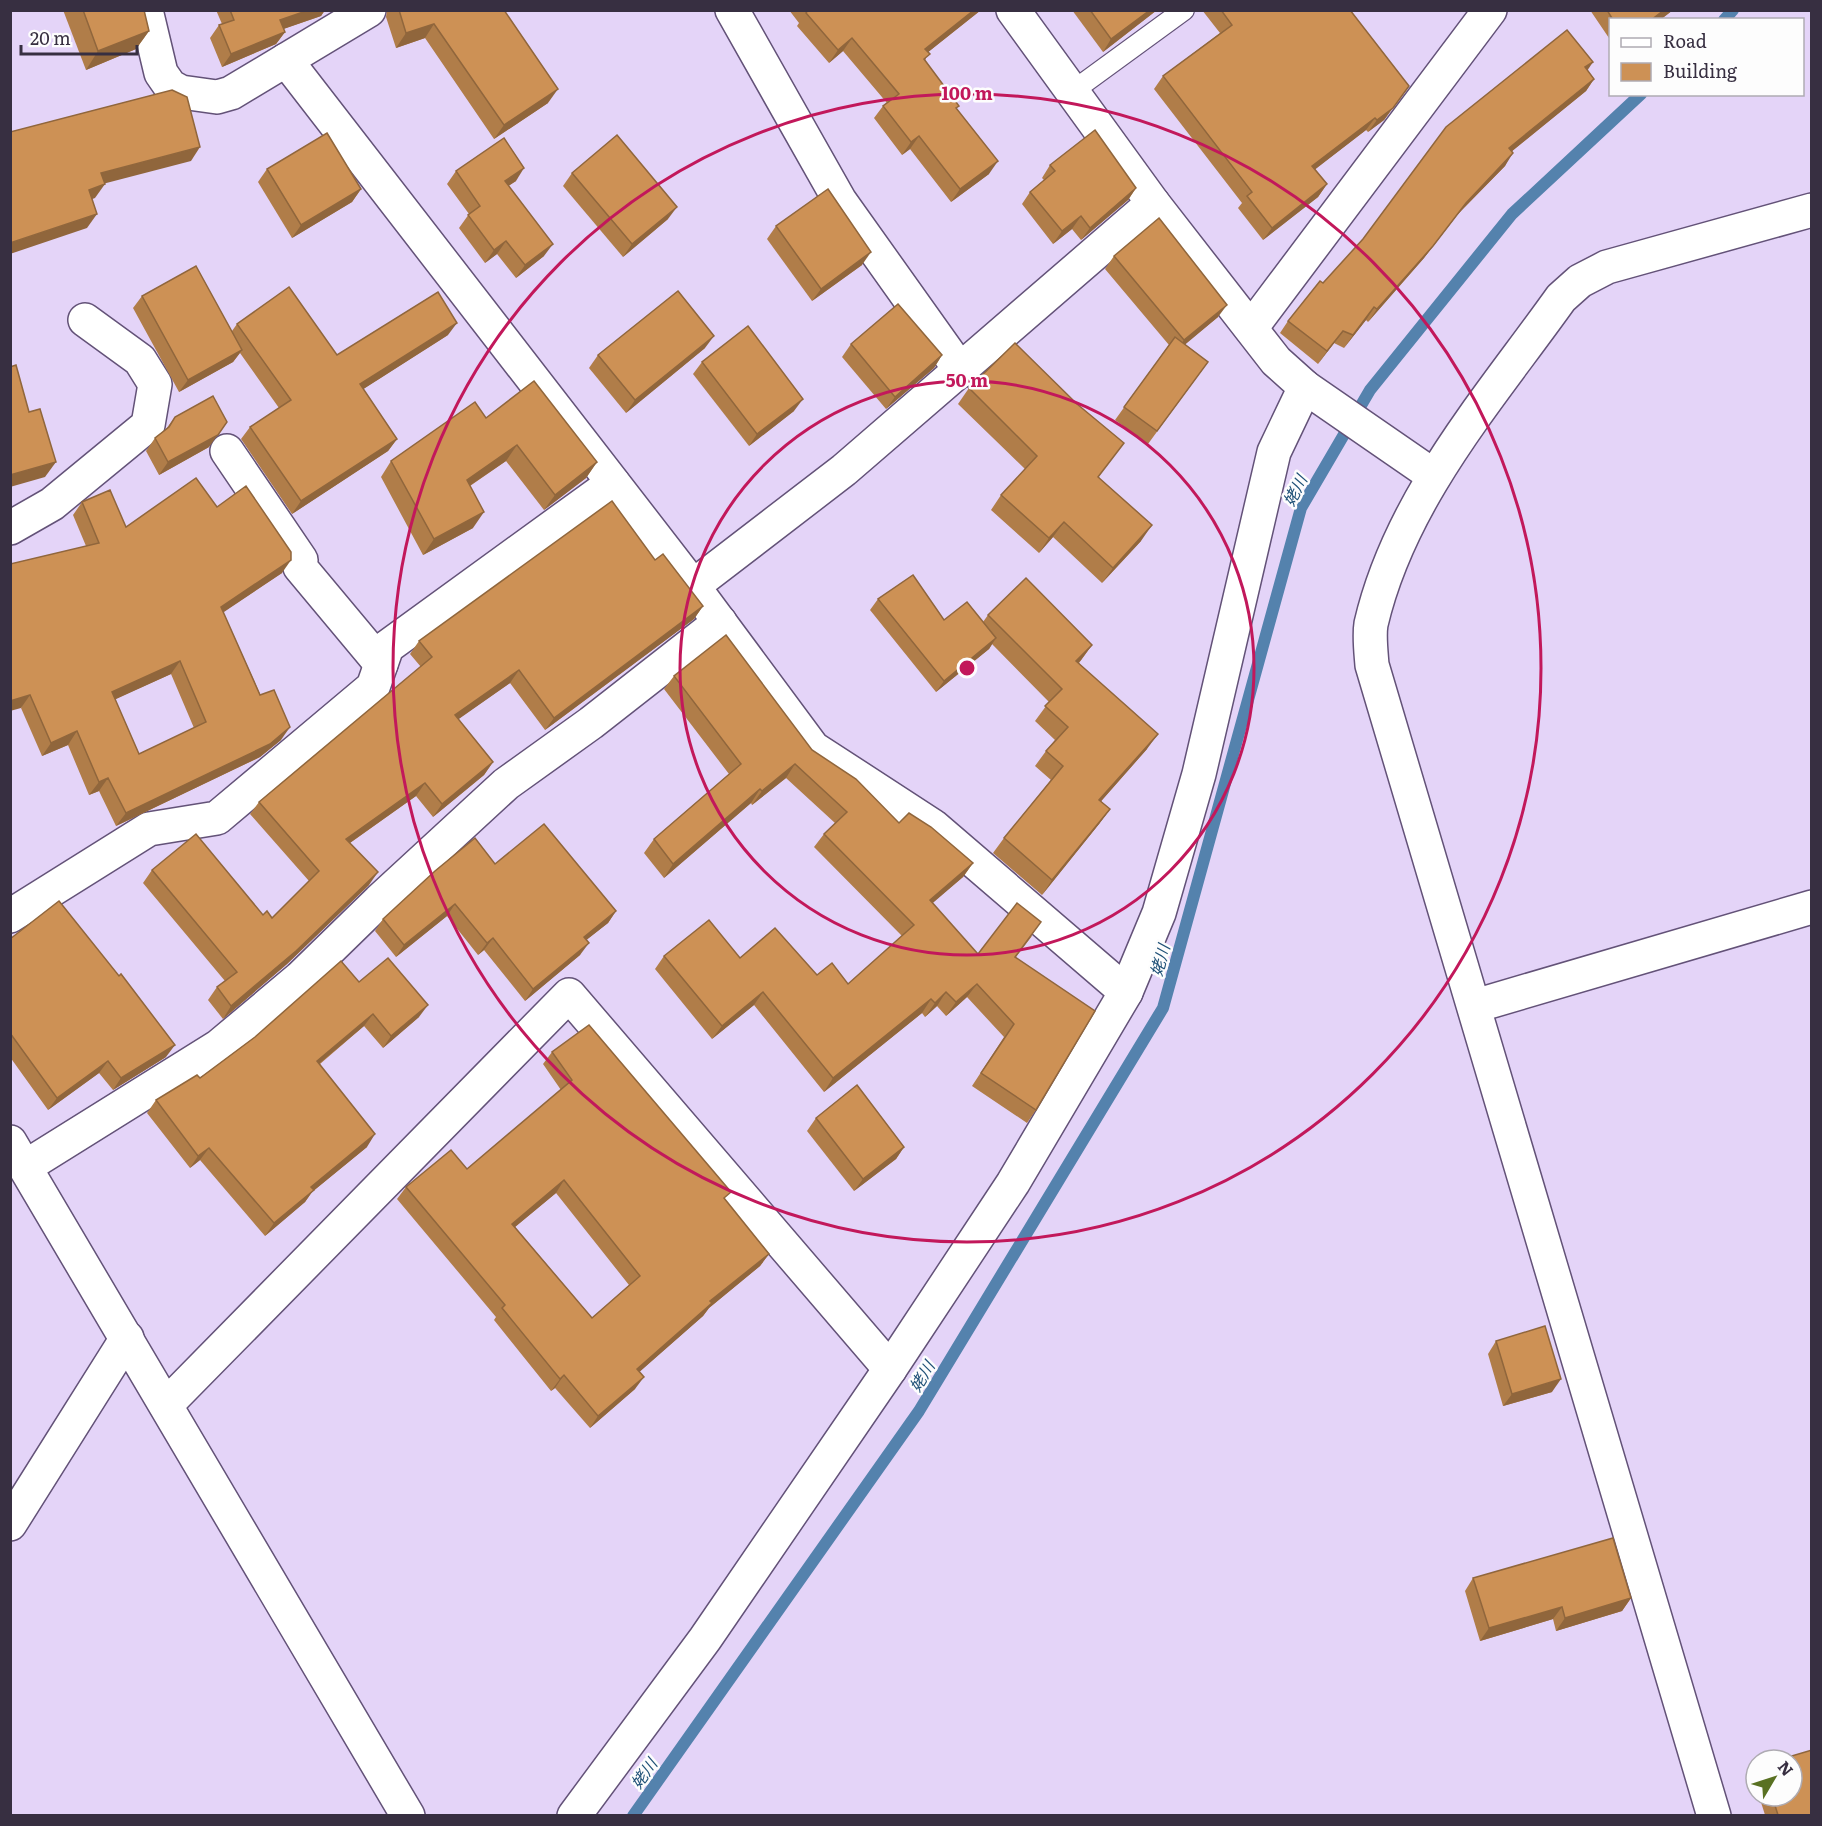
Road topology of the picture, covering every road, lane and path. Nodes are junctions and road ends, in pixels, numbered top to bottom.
1 (146, 10) edge
2 (369, 10) edge
3 (732, 10) edge
4 (1013, 10) edge
5 (1184, 10) edge
6 (1490, 10) edge
7 (286, 60) junction
8 (1073, 91) junction
9 (1153, 203) junction
10 (1812, 210) edge
11 (85, 320) dead end
12 (1251, 328) junction
13 (961, 371) junction
14 (1312, 391) junction
15 (227, 451) dead end
16 (1434, 476) junction
17 (613, 483) junction
18 (10, 528) edge
19 (693, 586) junction
20 (720, 622) junction
21 (381, 664) junction
22 (1812, 907) edge
23 (10, 916) edge
24 (1126, 992) junction
25 (1475, 1006) junction
26 (18, 1155) edge
27 (127, 1338) junction
28 (890, 1369) junction
29 (166, 1405) junction
30 (10, 1524) edge
31 (408, 1815) edge
32 (574, 1815) edge
33 (1714, 1815) edge

1 - 7 street
2 - 7 street
3 - 13 street
4 - 8 street
5 - 8 lane
6 - 12 street
7 - 17 street
8 - 9 street
9 - 12 street
9 - 13 street
10 - 16 street
11 - 18 street
12 - 14 street
13 - 19 street
14 - 16 street
14 - 24 street
15 - 21 street
16 - 25 street
17 - 19 street
17 - 21 street
19 - 20 street
20 - 24 street
20 - 26 street
21 - 23 street
22 - 25 street
24 - 28 street
25 - 33 street
26 - 27 street
27 - 29 street
27 - 30 street
28 - 29 street
28 - 32 street
29 - 31 street

